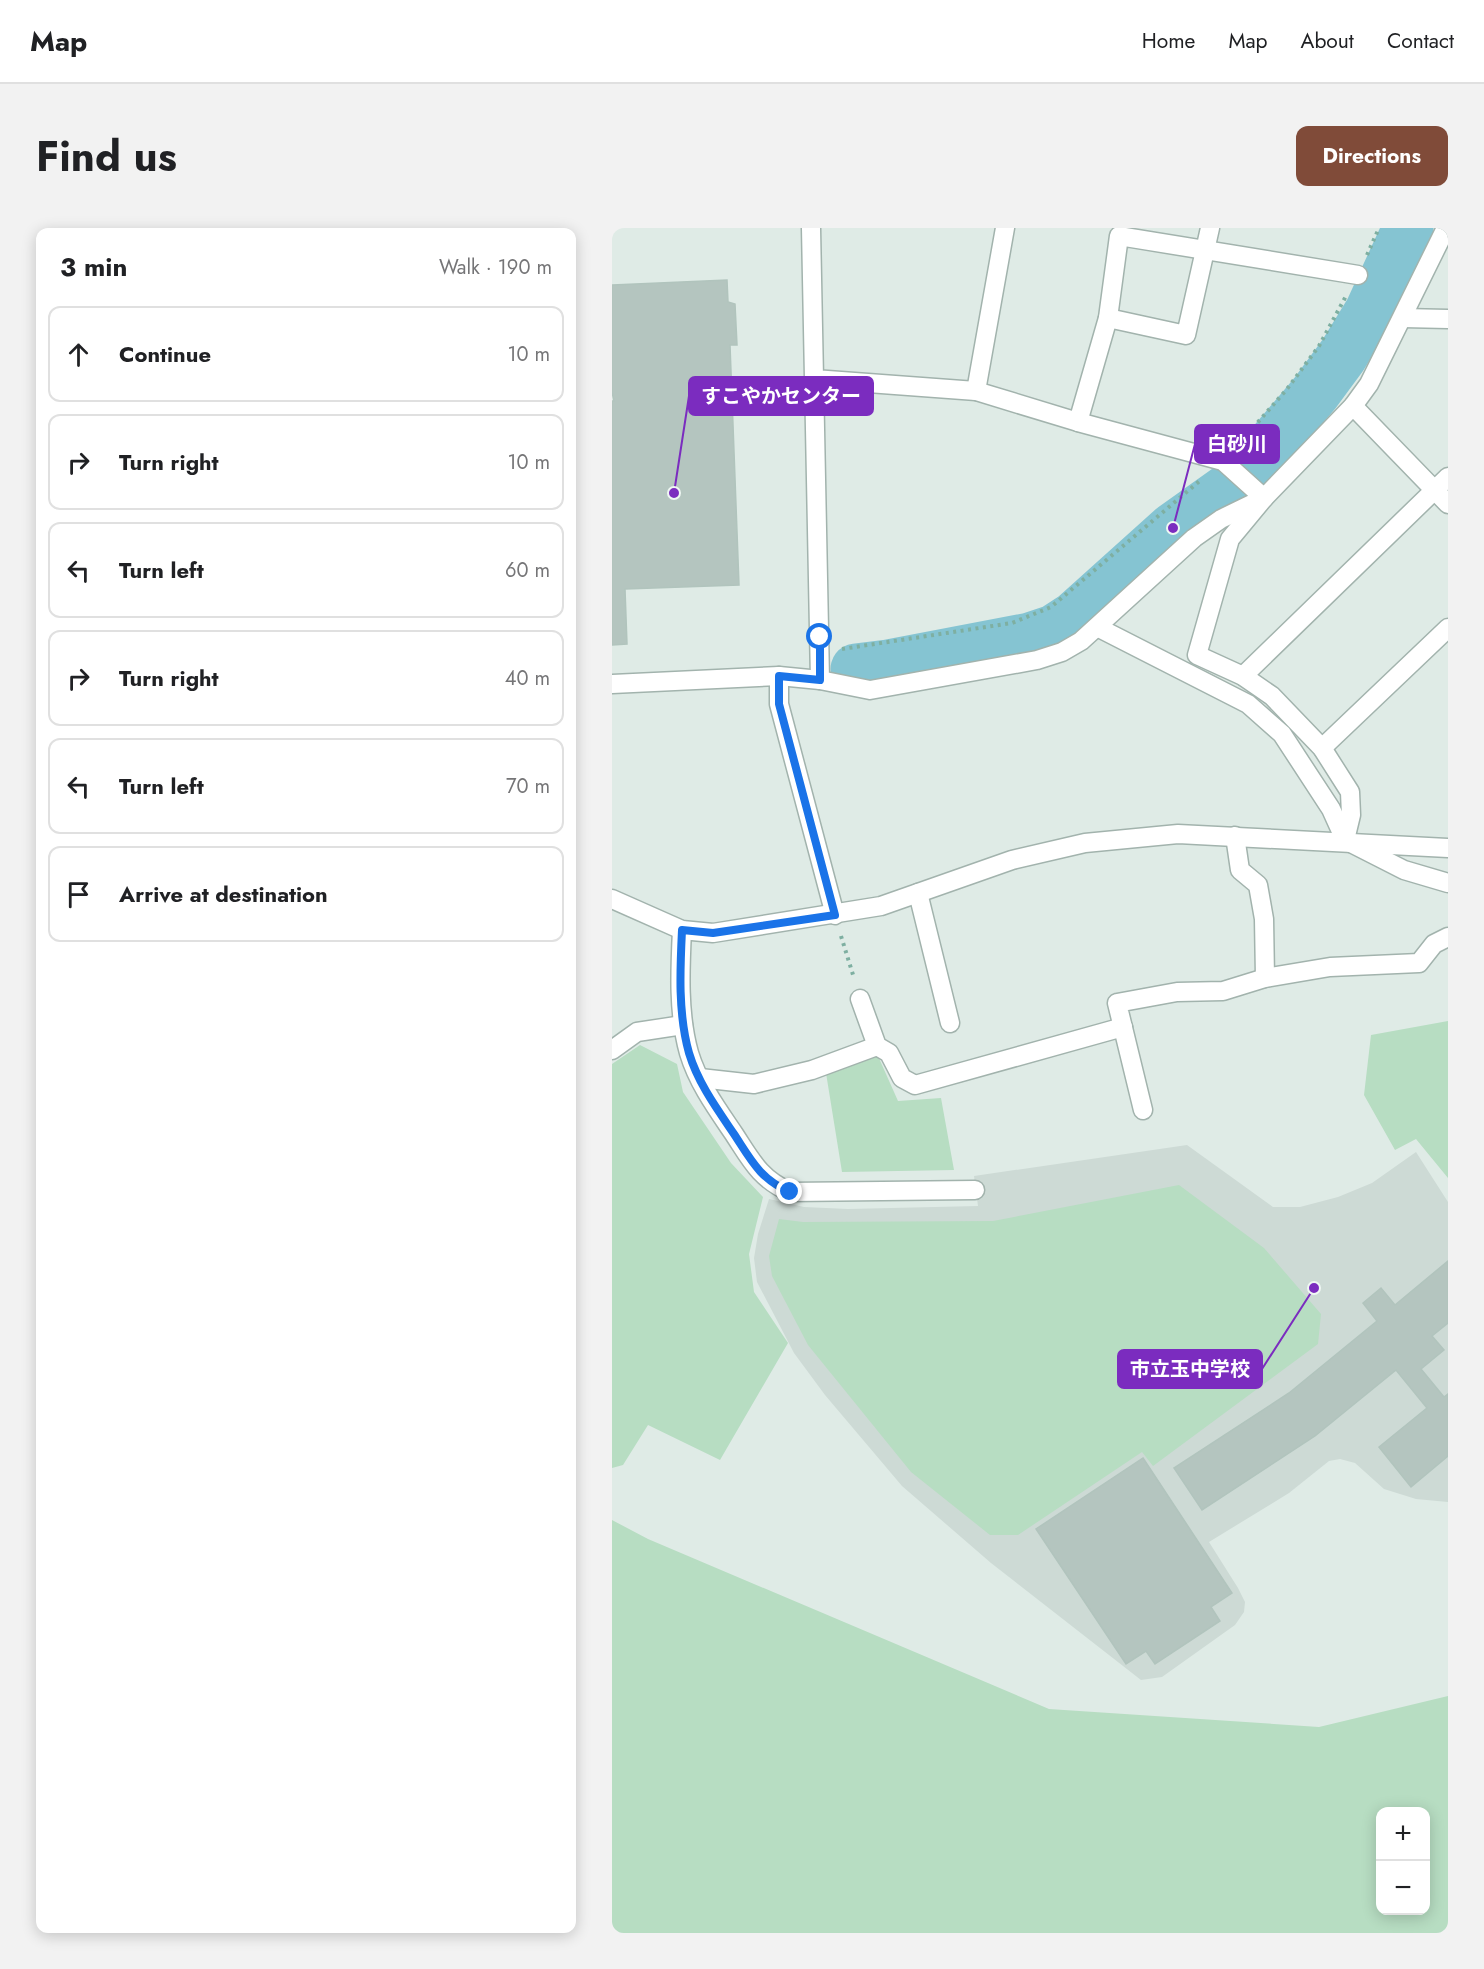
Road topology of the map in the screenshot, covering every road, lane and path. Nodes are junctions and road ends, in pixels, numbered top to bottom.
1 (811, 228) edge
2 (1005, 228) edge
3 (1210, 228) edge
4 (1379, 228) edge
5 (1446, 228) edge
6 (1205, 250) junction
7 (1358, 275) junction
8 (1108, 318) junction
9 (1403, 318) junction
10 (1448, 319) edge
11 (814, 379) junction
12 (976, 391) junction
13 (1353, 406) junction
14 (1078, 422) junction
15 (1228, 465) junction
16 (1448, 477) edge
17 (1434, 490) junction
18 (1264, 498) junction
19 (1448, 504) edge
20 (1096, 627) junction
21 (1448, 628) edge
22 (835, 648) dead end
23 (779, 676) junction
24 (1243, 676) junction
25 (820, 680) junction
26 (612, 684) edge
27 (1322, 748) junction
28 (1235, 836) junction
29 (1345, 840) junction
30 (1448, 848) edge
31 (1448, 883) edge
32 (918, 893) junction
33 (612, 899) edge
34 (835, 915) junction
35 (682, 930) junction
36 (1448, 937) edge
37 (1265, 978) junction
38 (860, 999) joint
39 (950, 1023) dead end
40 (683, 1025) junction
41 (1123, 1026) junction
42 (877, 1046) junction
43 (612, 1050) edge
44 (700, 1078) junction
45 (1143, 1110) dead end
46 (975, 1190) dead end

1 - 11 street
2 - 12 street
3 - 6 street
4 - 7 path
5 - 9 street
6 - 7 street
6 - 8 street
6 - 8 street
7 - 15 path
8 - 14 street
9 - 10 street
9 - 13 street
11 - 12 street
11 - 25 street
12 - 14 street
13 - 17 street
13 - 18 street
14 - 15 street
15 - 18 street
15 - 22 path
16 - 17 street
17 - 19 street
17 - 24 street
18 - 20 street
18 - 24 street
20 - 25 street
20 - 29 street
21 - 27 street
23 - 25 street
23 - 26 street
23 - 34 street
24 - 27 street
27 - 29 street
28 - 29 street
28 - 32 street
28 - 37 street
29 - 30 street
29 - 31 street
32 - 34 street
32 - 39 street
33 - 35 street
34 - 35 street
34 - 38 path
35 - 40 street
36 - 37 street
37 - 41 street
38 - 42 street
40 - 43 street
40 - 44 street
41 - 42 street
41 - 45 street
42 - 44 street
44 - 46 street

